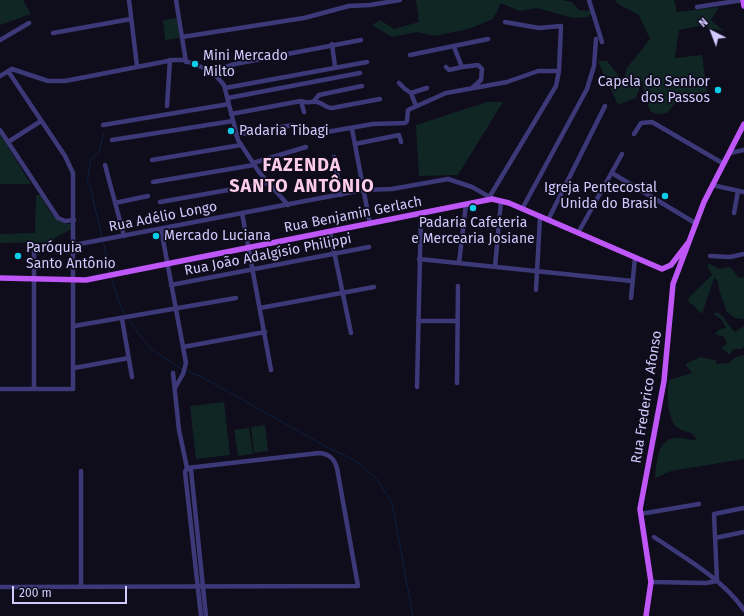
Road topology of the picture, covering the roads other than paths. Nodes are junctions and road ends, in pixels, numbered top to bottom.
1 (129, 0) edge
2 (176, 0) edge
3 (400, 0) edge
4 (589, 0) edge
5 (743, 0) edge
6 (744, 6) edge
7 (697, 7) dead end
8 (131, 19) junction
9 (504, 22) dead end
10 (29, 23) dead end
11 (53, 33) dead end
12 (182, 37) junction
13 (488, 39) dead end
14 (596, 39) dead end
15 (0, 40) edge
16 (361, 40) dead end
17 (602, 42) dead end
18 (332, 44) junction
19 (454, 48) junction
20 (410, 55) dead end
21 (170, 60) junction
22 (186, 62) junction
23 (368, 62) dead end
24 (137, 66) junction
25 (335, 67) junction
26 (446, 67) dead end
27 (462, 67) junction
28 (8, 71) junction
29 (212, 71) junction
30 (559, 71) junction
31 (360, 73) dead end
32 (0, 76) edge
33 (400, 83) dead end
34 (362, 86) dead end
35 (225, 88) junction
36 (427, 88) dead end
37 (469, 90) junction
38 (411, 93) junction
39 (228, 98) junction
40 (380, 99) dead end
41 (301, 101) junction
42 (313, 102) junction
43 (229, 104) junction
44 (167, 106) dead end
45 (416, 106) junction
46 (605, 106) dead end
47 (304, 112) dead end
48 (231, 114) junction
49 (41, 121) junction
50 (233, 121) junction
51 (744, 124) edge
52 (103, 125) dead end
53 (293, 125) dead end
54 (352, 128) junction
55 (0, 130) edge
56 (315, 134) dead end
57 (634, 134) dead end
58 (236, 135) junction
59 (112, 140) dead end
60 (8, 142) junction
61 (401, 142) dead end
62 (355, 144) junction
63 (241, 145) junction
64 (306, 148) dead end
65 (744, 150) edge
66 (730, 153) junction
67 (622, 154) dead end
68 (334, 157) dead end
69 (152, 160) dead end
70 (105, 164) dead end
71 (253, 164) junction
72 (724, 164) junction
73 (612, 173) junction
74 (153, 182) dead end
75 (268, 183) junction
76 (712, 185) junction
77 (363, 190) junction
78 (738, 192) junction
79 (744, 192) edge
80 (341, 195) junction
81 (148, 196) dead end
82 (494, 199) junction
83 (160, 202) dead end
84 (115, 203) junction
85 (466, 204) junction
86 (288, 205) junction
87 (522, 209) junction
88 (242, 213) junction
89 (734, 213) dead end
90 (421, 214) junction
91 (540, 217) junction
92 (74, 220) junction
93 (548, 220) junction
94 (695, 223) junction
95 (370, 224) junction
96 (161, 229) junction
97 (330, 232) junction
98 (578, 233) junction
99 (124, 236) junction
100 (688, 243) junction
101 (34, 245) dead end
102 (74, 245) junction
103 (249, 247) junction
104 (369, 247) dead end
105 (334, 254) junction
106 (744, 254) edge
107 (710, 256) dead end
108 (635, 258) junction
109 (420, 259) junction
110 (167, 263) junction
111 (459, 263) junction
112 (495, 267) junction
113 (253, 270) junction
114 (536, 271) junction
115 (0, 278) edge
116 (34, 278) junction
117 (74, 281) junction
118 (632, 281) junction
119 (172, 285) junction
120 (458, 286) dead end
121 (374, 287) dead end
122 (536, 290) dead end
123 (343, 293) junction
124 (236, 298) dead end
125 (630, 298) dead end
126 (176, 308) junction
127 (260, 308) junction
128 (122, 319) junction
129 (418, 321) junction
130 (458, 321) junction
131 (74, 326) junction
132 (265, 332) junction
133 (351, 333) dead end
134 (183, 347) junction
135 (129, 358) junction
136 (74, 368) junction
137 (271, 370) dead end
138 (173, 373) dead end
139 (132, 376) dead end
140 (457, 383) dead end
141 (416, 387) dead end
142 (34, 389) junction
143 (175, 389) junction
144 (0, 390) edge
145 (186, 468) junction
146 (81, 471) dead end
147 (699, 504) dead end
148 (744, 508) edge
149 (640, 514) junction
150 (744, 532) edge
151 (654, 538) dead end
152 (715, 538) junction
153 (717, 581) junction
154 (651, 582) junction
155 (81, 586) junction
156 (200, 586) junction
157 (0, 587) edge
158 (744, 610) edge
159 (201, 616) edge
160 (206, 616) edge
161 (646, 616) edge

1 - 8 street
2 - 12 street
3 - 12 street
4 - 17 street
5 - 6 main road
5 - 7 street
8 - 11 street
8 - 24 street
9 - 30 street
10 - 15 street
12 - 22 street
13 - 19 street
14 - 87 street
16 - 18 street
18 - 25 street
18 - 29 street
19 - 20 street
19 - 27 street
21 - 22 street
21 - 24 street
21 - 44 street
22 - 29 street
23 - 25 street
24 - 28 street
25 - 35 street
26 - 27 street
27 - 37 street
28 - 32 street
28 - 49 street
29 - 35 street
30 - 37 street
30 - 82 street
31 - 39 street
33 - 38 street
34 - 42 street
35 - 39 street
36 - 38 street
37 - 45 street
38 - 45 street
39 - 43 street
40 - 42 street
41 - 42 street
41 - 47 street
41 - 48 street
43 - 48 street
43 - 52 street
45 - 54 street
46 - 93 street
48 - 50 street
49 - 60 street
49 - 92 street
50 - 58 street
50 - 59 street
51 - 66 main road, Rua Frederico Afonso
53 - 58 street
54 - 56 street
54 - 62 street
55 - 60 street
57 - 72 street
58 - 63 street
60 - 92 street
61 - 62 street
62 - 77 street
63 - 69 street
63 - 71 street
64 - 71 street
65 - 66 street
66 - 72 main road, Rua Frederico Afonso
67 - 73 street
68 - 80 street
70 - 84 street
71 - 74 street
71 - 75 street
72 - 76 main road, Rua Frederico Afonso
73 - 94 street
73 - 98 street
75 - 83 street
75 - 86 street
76 - 78 street
76 - 94 main road, Rua Frederico Afonso
77 - 80 street, Rua Adélio Longo
77 - 82 street, Rua Adélio Longo
77 - 95 street
78 - 79 street
78 - 89 street
80 - 86 street, Rua Adélio Longo
81 - 84 street
82 - 85 main road, Rua Benjamin Gerlach
82 - 87 main road
82 - 112 street
84 - 99 street
85 - 90 main road, Rua Benjamin Gerlach
85 - 111 street
86 - 88 street, Rua Adélio Longo
87 - 91 main road
88 - 96 street, Rua Adélio Longo
88 - 103 street
90 - 95 main road, Rua Benjamin Gerlach
90 - 109 street
91 - 93 main road
91 - 114 street
92 - 102 street
93 - 98 main road
94 - 100 main road, Rua Frederico Afonso
95 - 97 main road, Rua Benjamin Gerlach
96 - 99 street, Rua Adélio Longo
96 - 110 street
97 - 103 main road, Rua Benjamin Gerlach
97 - 105 street
98 - 108 main road
99 - 102 street, Rua Adélio Longo
100 - 108 main road
100 - 149 main road, Rua Frederico Afonso
101 - 116 street
102 - 117 street
103 - 110 main road, Rua Benjamin Gerlach
103 - 113 street
104 - 105 street, Rua João Adalgísio Philippi
105 - 113 street, Rua João Adalgísio Philippi
105 - 123 street
106 - 107 street
108 - 118 street
109 - 111 street
109 - 129 street
110 - 117 main road, Rua Benjamin Gerlach
110 - 119 street
111 - 112 street
112 - 114 street
113 - 119 street, Rua João Adalgísio Philippi
113 - 127 street
114 - 118 street
114 - 122 street
115 - 116 main road, Rua Benjamin Gerlach
116 - 117 main road, Rua Benjamin Gerlach
116 - 142 street
117 - 131 street
118 - 125 street
119 - 126 street
120 - 130 street
121 - 123 street
123 - 127 street
123 - 133 street
124 - 126 street
126 - 128 street
126 - 134 street
127 - 132 street
128 - 131 street
128 - 135 street
129 - 130 street
129 - 141 street
130 - 140 street
131 - 136 street
132 - 134 street
132 - 137 street
134 - 143 street
135 - 136 street
135 - 139 street
136 - 142 street
138 - 143 street
142 - 144 street
143 - 145 street
145 - 156 street
145 - 156 street
146 - 155 street
147 - 149 street
148 - 152 street
149 - 154 main road, Rua Frederico Afonso
150 - 152 street
151 - 153 street
152 - 153 street
153 - 154 street
153 - 158 street
154 - 161 main road, Rua Frederico Afonso
155 - 156 street
155 - 157 street
156 - 159 street
156 - 160 street

